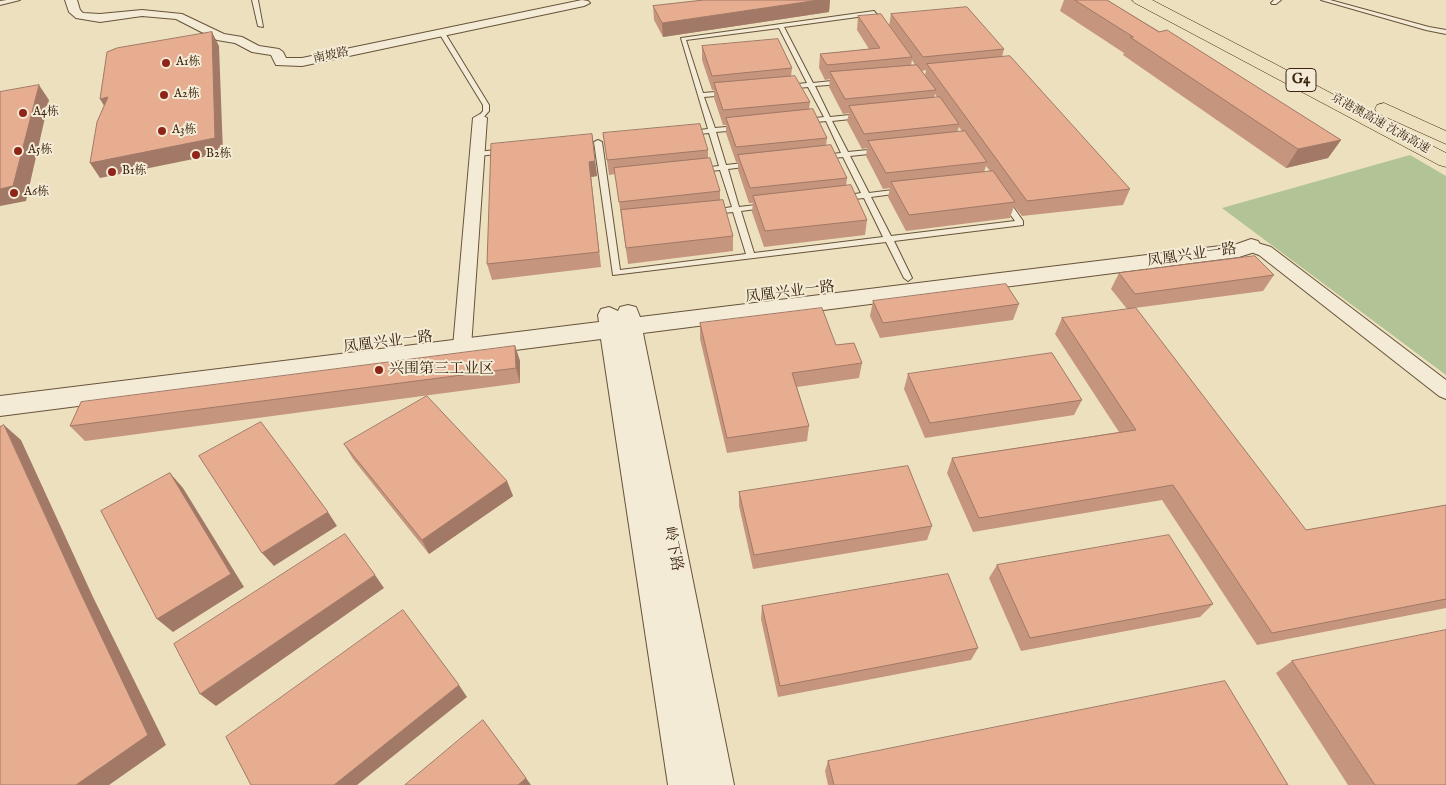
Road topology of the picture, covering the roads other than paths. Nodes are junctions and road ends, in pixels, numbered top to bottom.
1 (17, 0) edge
2 (71, 0) edge
3 (255, 0) edge
4 (1140, 0) edge
5 (1157, 0) edge
6 (1324, 0) edge
7 (0, 3) edge
8 (584, 3) dead end
9 (261, 26) dead end
10 (781, 26) junction
11 (885, 29) edge
12 (442, 32) junction
13 (1446, 32) edge
14 (1306, 68) dead end
15 (849, 81) edge
16 (810, 85) junction
17 (783, 88) edge
18 (737, 92) edge
19 (700, 95) junction
20 (1356, 96) junction
21 (865, 115) edge
22 (480, 118) joint
23 (828, 119) junction
24 (799, 122) edge
25 (750, 127) edge
26 (711, 131) junction
27 (683, 133) edge
28 (1446, 138) edge
29 (608, 141) edge
30 (598, 142) junction
31 (589, 143) edge
32 (1446, 145) edge
33 (515, 150) edge
34 (885, 151) edge
35 (478, 154) junction
36 (846, 155) junction
37 (818, 158) edge
38 (1446, 161) edge
39 (761, 164) edge
40 (723, 168) junction
41 (695, 170) edge
42 (612, 179) dead end
43 (603, 180) junction
44 (914, 190) edge
45 (866, 195) junction
46 (1001, 195) edge
47 (838, 198) edge
48 (773, 205) edge
49 (736, 209) junction
50 (707, 213) edge
51 (619, 222) edge
52 (609, 223) junction
53 (888, 239) junction
54 (1251, 246) junction
55 (751, 256) junction
56 (908, 278) junction
57 (620, 320) junction
58 (463, 340) junction
59 (1446, 391) edge
60 (0, 392) edge
61 (0, 406) edge
62 (686, 785) edge
63 (716, 785) edge

1 - 7 lane
2 - 12 street, 南坡路
3 - 9 lane
4 - 38 highway
5 - 38 highway, 京港澳高速 沈海高速 / G4
6 - 13 lane
8 - 12 street, 南坡路
10 - 11 lane
10 - 16 lane
10 - 19 lane
12 - 22 lane
14 - 20 highway, 京港澳高速 沈海高速 / G4
15 - 16 lane
16 - 17 lane
16 - 23 lane
18 - 19 lane
19 - 26 lane
20 - 28 highway
20 - 32 highway, 京港澳高速 沈海高速 / G4
21 - 23 lane
22 - 35 street
23 - 24 lane
23 - 36 lane
25 - 26 lane
26 - 27 lane
26 - 40 lane
29 - 30 lane
30 - 31 lane
30 - 43 lane
33 - 35 lane
34 - 36 lane
35 - 58 street
36 - 37 lane
36 - 45 lane
39 - 40 lane
40 - 41 lane
40 - 49 lane
42 - 43 lane
43 - 52 lane
44 - 45 lane
45 - 47 lane
45 - 53 lane
46 - 53 lane
48 - 49 lane
49 - 50 lane
49 - 55 lane
51 - 52 lane
52 - 55 lane
53 - 55 lane
53 - 56 lane
54 - 56 street, 凤凰兴业一路
54 - 57 street, 凤凰兴业一路
54 - 59 street
56 - 57 street, 凤凰兴业一路
57 - 58 street, 凤凰兴业一路
57 - 62 street, 岭下路
57 - 63 street, 岭下路
58 - 60 street, 凤凰兴业一路
58 - 61 street, 凤凰兴业一路

